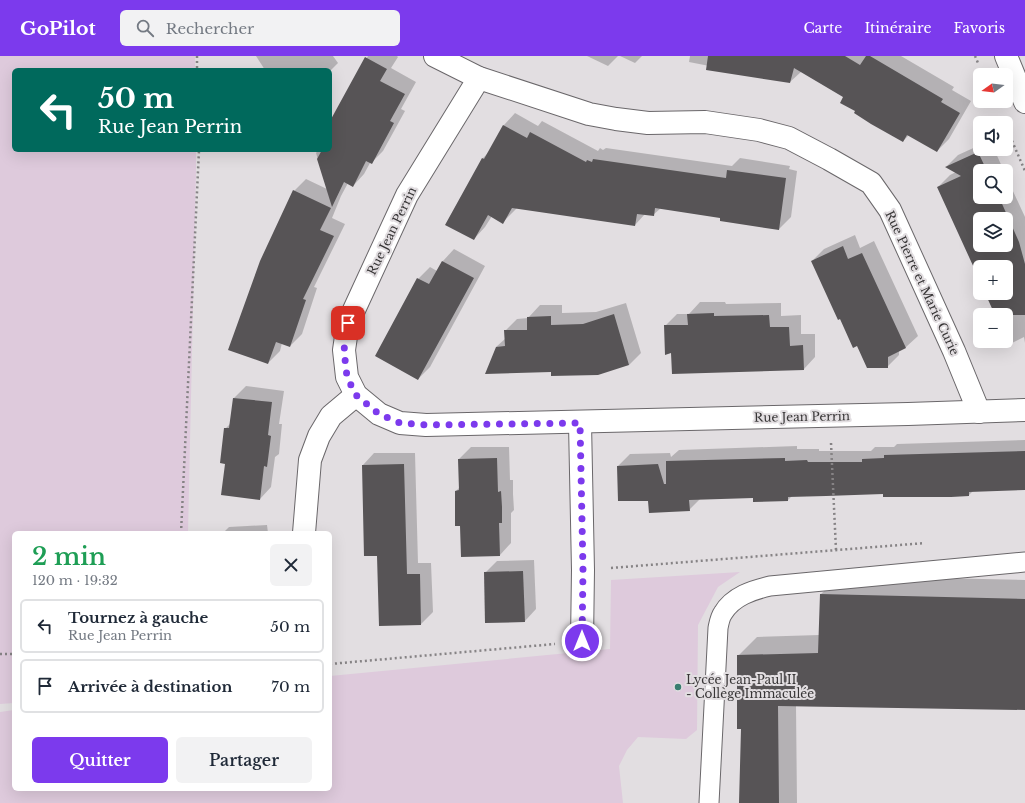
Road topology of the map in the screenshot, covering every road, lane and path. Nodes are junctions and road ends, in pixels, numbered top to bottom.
1 (197, 56) edge
2 (435, 56) edge
3 (1006, 56) edge
4 (197, 68) edge
5 (479, 78) junction
6 (1025, 102) edge
7 (1013, 143) edge
8 (199, 152) edge
9 (1025, 171) edge
10 (356, 395) junction
11 (1025, 410) edge
12 (979, 412) junction
13 (830, 416) junction
14 (580, 423) junction
15 (181, 531) edge
16 (304, 531) edge
17 (930, 543) dead end
18 (836, 550) junction
19 (1025, 562) edge
20 (583, 570) junction
21 (582, 641) joint
22 (0, 654) edge
23 (12, 654) edge
24 (332, 664) edge
25 (709, 803) edge

1 - 4 path
2 - 5 street, Rue Pierre et Marie Curie
3 - 6 street
5 - 10 street, Rue Jean Perrin
5 - 12 street, Rue Pierre et Marie Curie
7 - 9 path
8 - 15 path
10 - 14 street, Rue Jean Perrin
10 - 16 street
11 - 12 street, Rue Jean Perrin
12 - 13 street, Rue Jean Perrin
13 - 14 street, Rue Jean Perrin
13 - 18 path
14 - 20 street
17 - 18 path
18 - 20 path
19 - 25 lane
20 - 21 street
21 - 24 path
22 - 23 path

